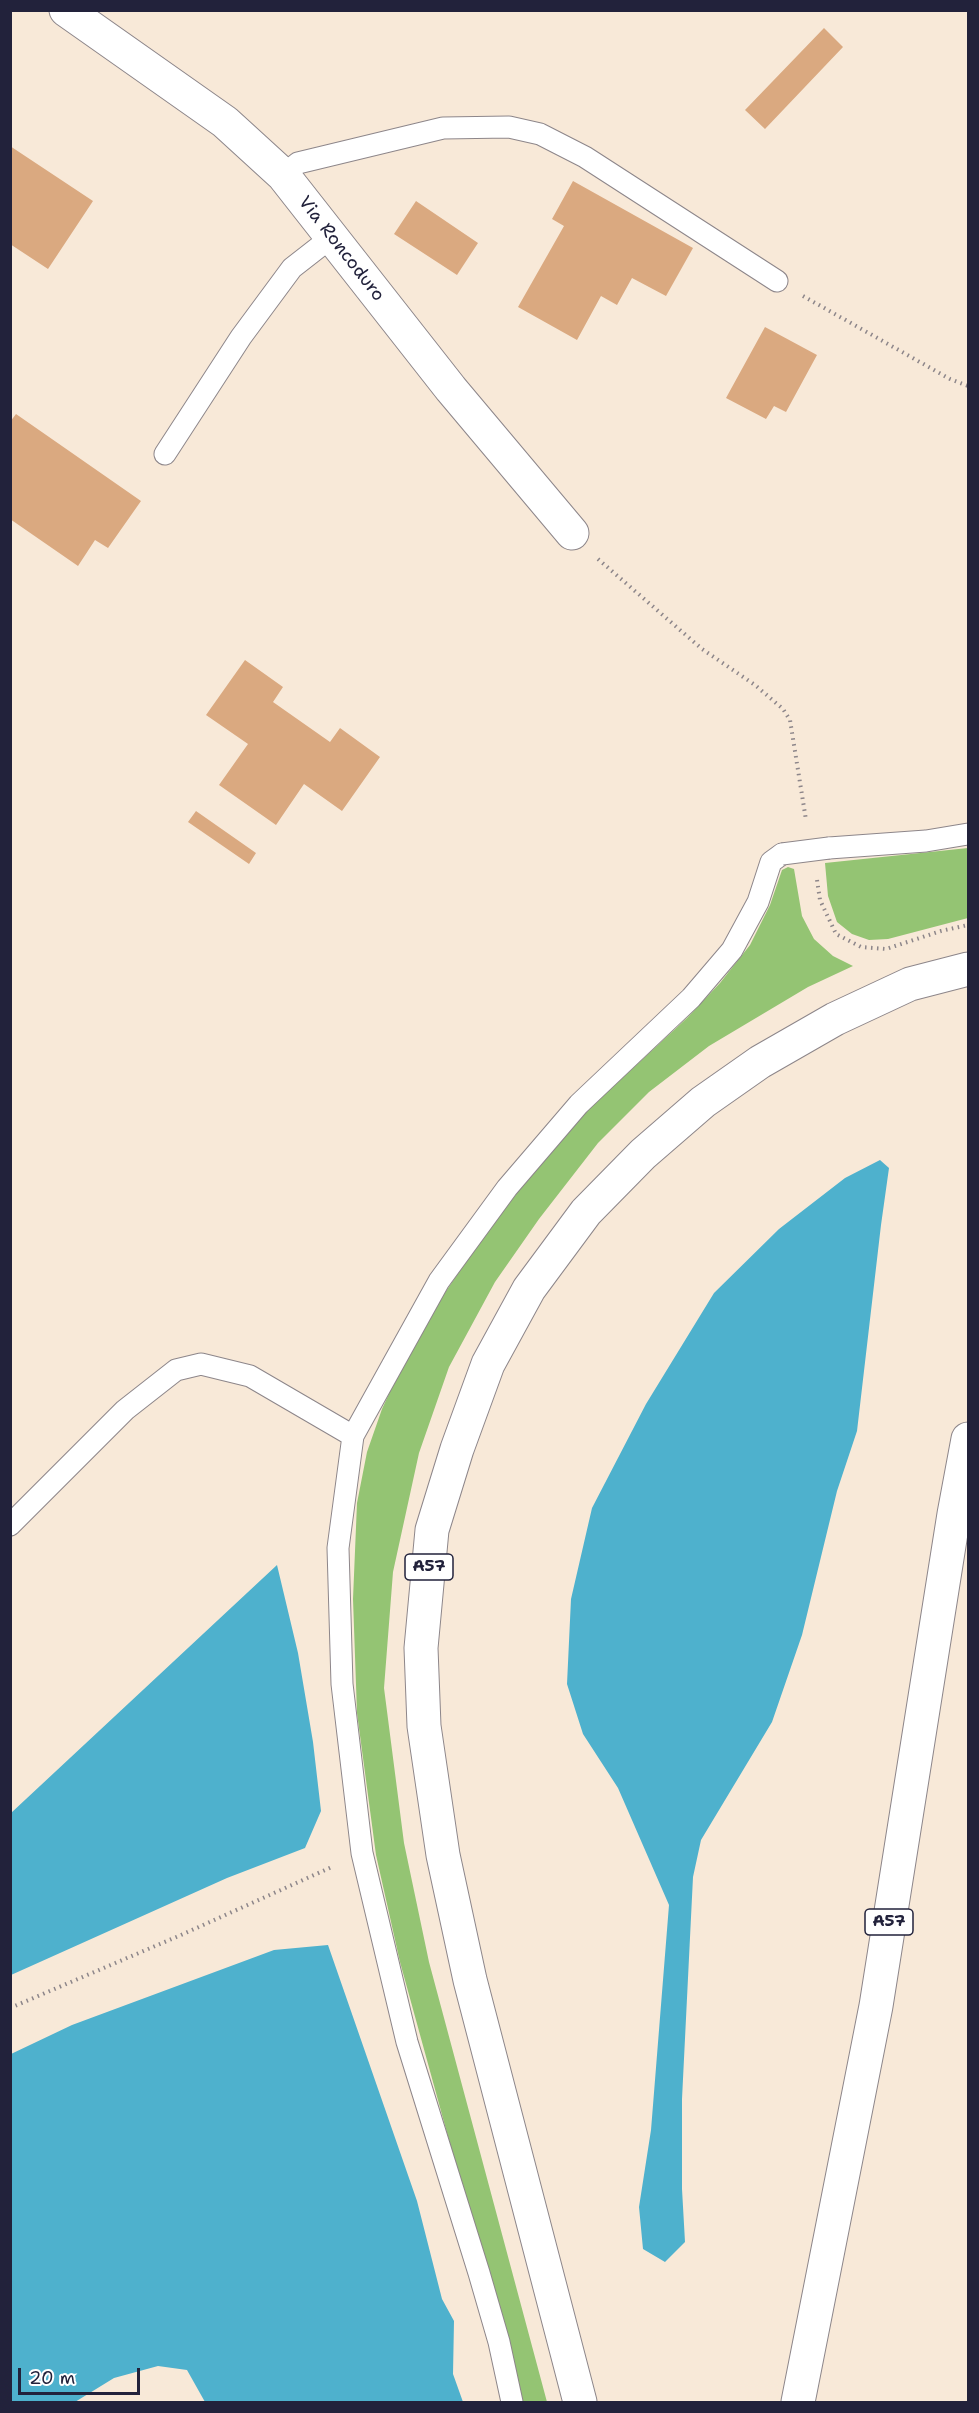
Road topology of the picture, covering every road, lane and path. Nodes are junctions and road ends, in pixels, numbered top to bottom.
1 (66, 10) edge
2 (283, 175) junction
3 (333, 237) junction
4 (777, 281) joint
5 (969, 386) edge
6 (165, 454) dead end
7 (572, 533) joint
8 (807, 824) dead end
9 (969, 834) edge
10 (816, 878) dead end
11 (969, 925) edge
12 (969, 969) edge
13 (353, 1436) junction
14 (969, 1439) edge
15 (10, 1525) edge
16 (363, 1857) junction
17 (10, 2008) edge
18 (512, 2403) edge
19 (580, 2403) edge
20 (798, 2403) edge

1 - 2 main road, Via Roncoduro
2 - 3 main road, Via Roncoduro
2 - 4 lane
3 - 6 lane
3 - 7 main road, Via Roncoduro
4 - 5 path
7 - 8 path
9 - 13 lane, bridge
10 - 11 path
12 - 19 main road, A57
13 - 15 lane
13 - 16 lane
14 - 20 main road, A57
16 - 17 path
16 - 18 lane

